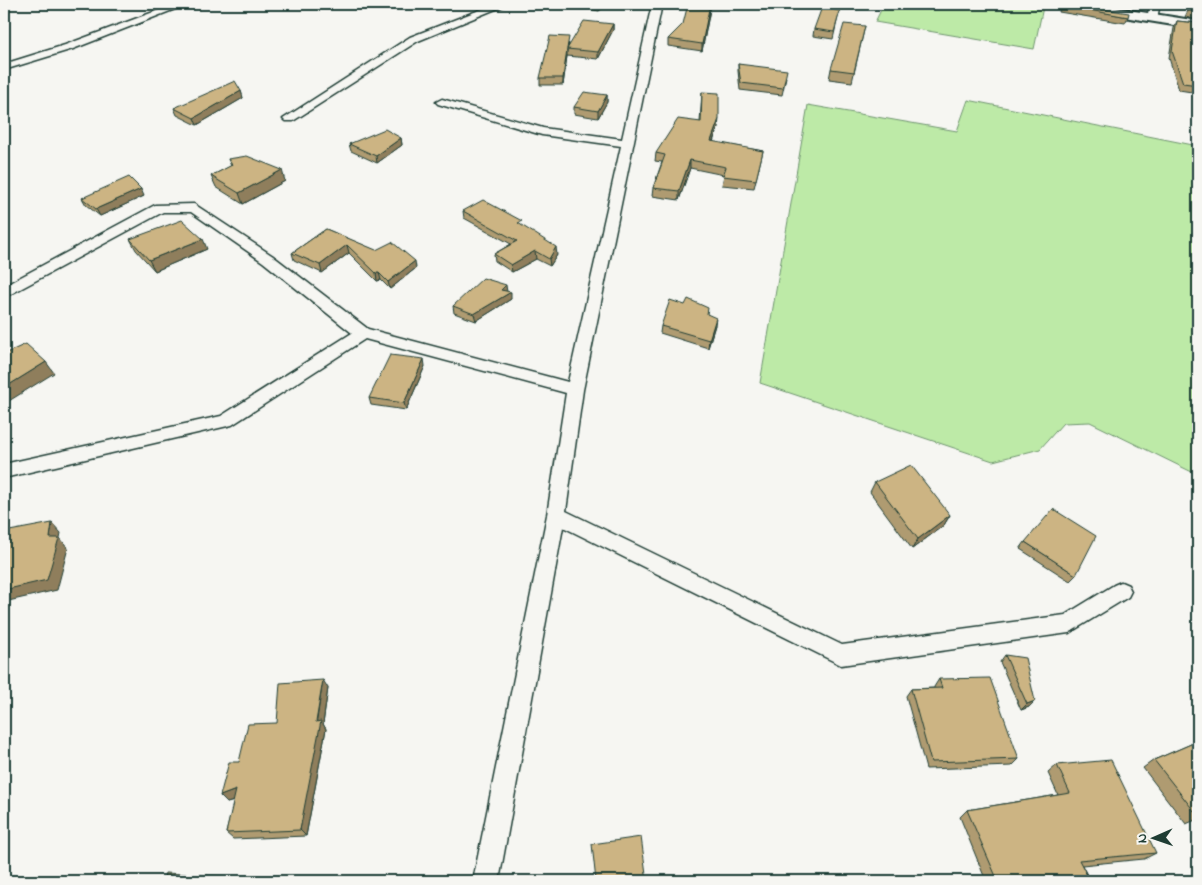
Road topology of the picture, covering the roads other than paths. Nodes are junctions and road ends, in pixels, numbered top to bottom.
1 (182, 4) edge
2 (503, 4) edge
3 (657, 4) edge
4 (1068, 4) edge
5 (1154, 11) edge
6 (1198, 25) edge
7 (4, 67) edge
8 (442, 102) dead end
9 (289, 119) dead end
10 (627, 143) junction
11 (4, 292) edge
12 (363, 333) junction
13 (575, 390) junction
14 (4, 471) edge
15 (556, 515) junction
16 (1120, 591) dead end
17 (486, 881) edge

1 - 7 street
2 - 9 street
3 - 10 street
4 - 5 main road
5 - 6 main road
8 - 10 street
10 - 13 street
11 - 12 street
12 - 13 street
12 - 14 street
13 - 15 street
15 - 16 street
15 - 17 street

